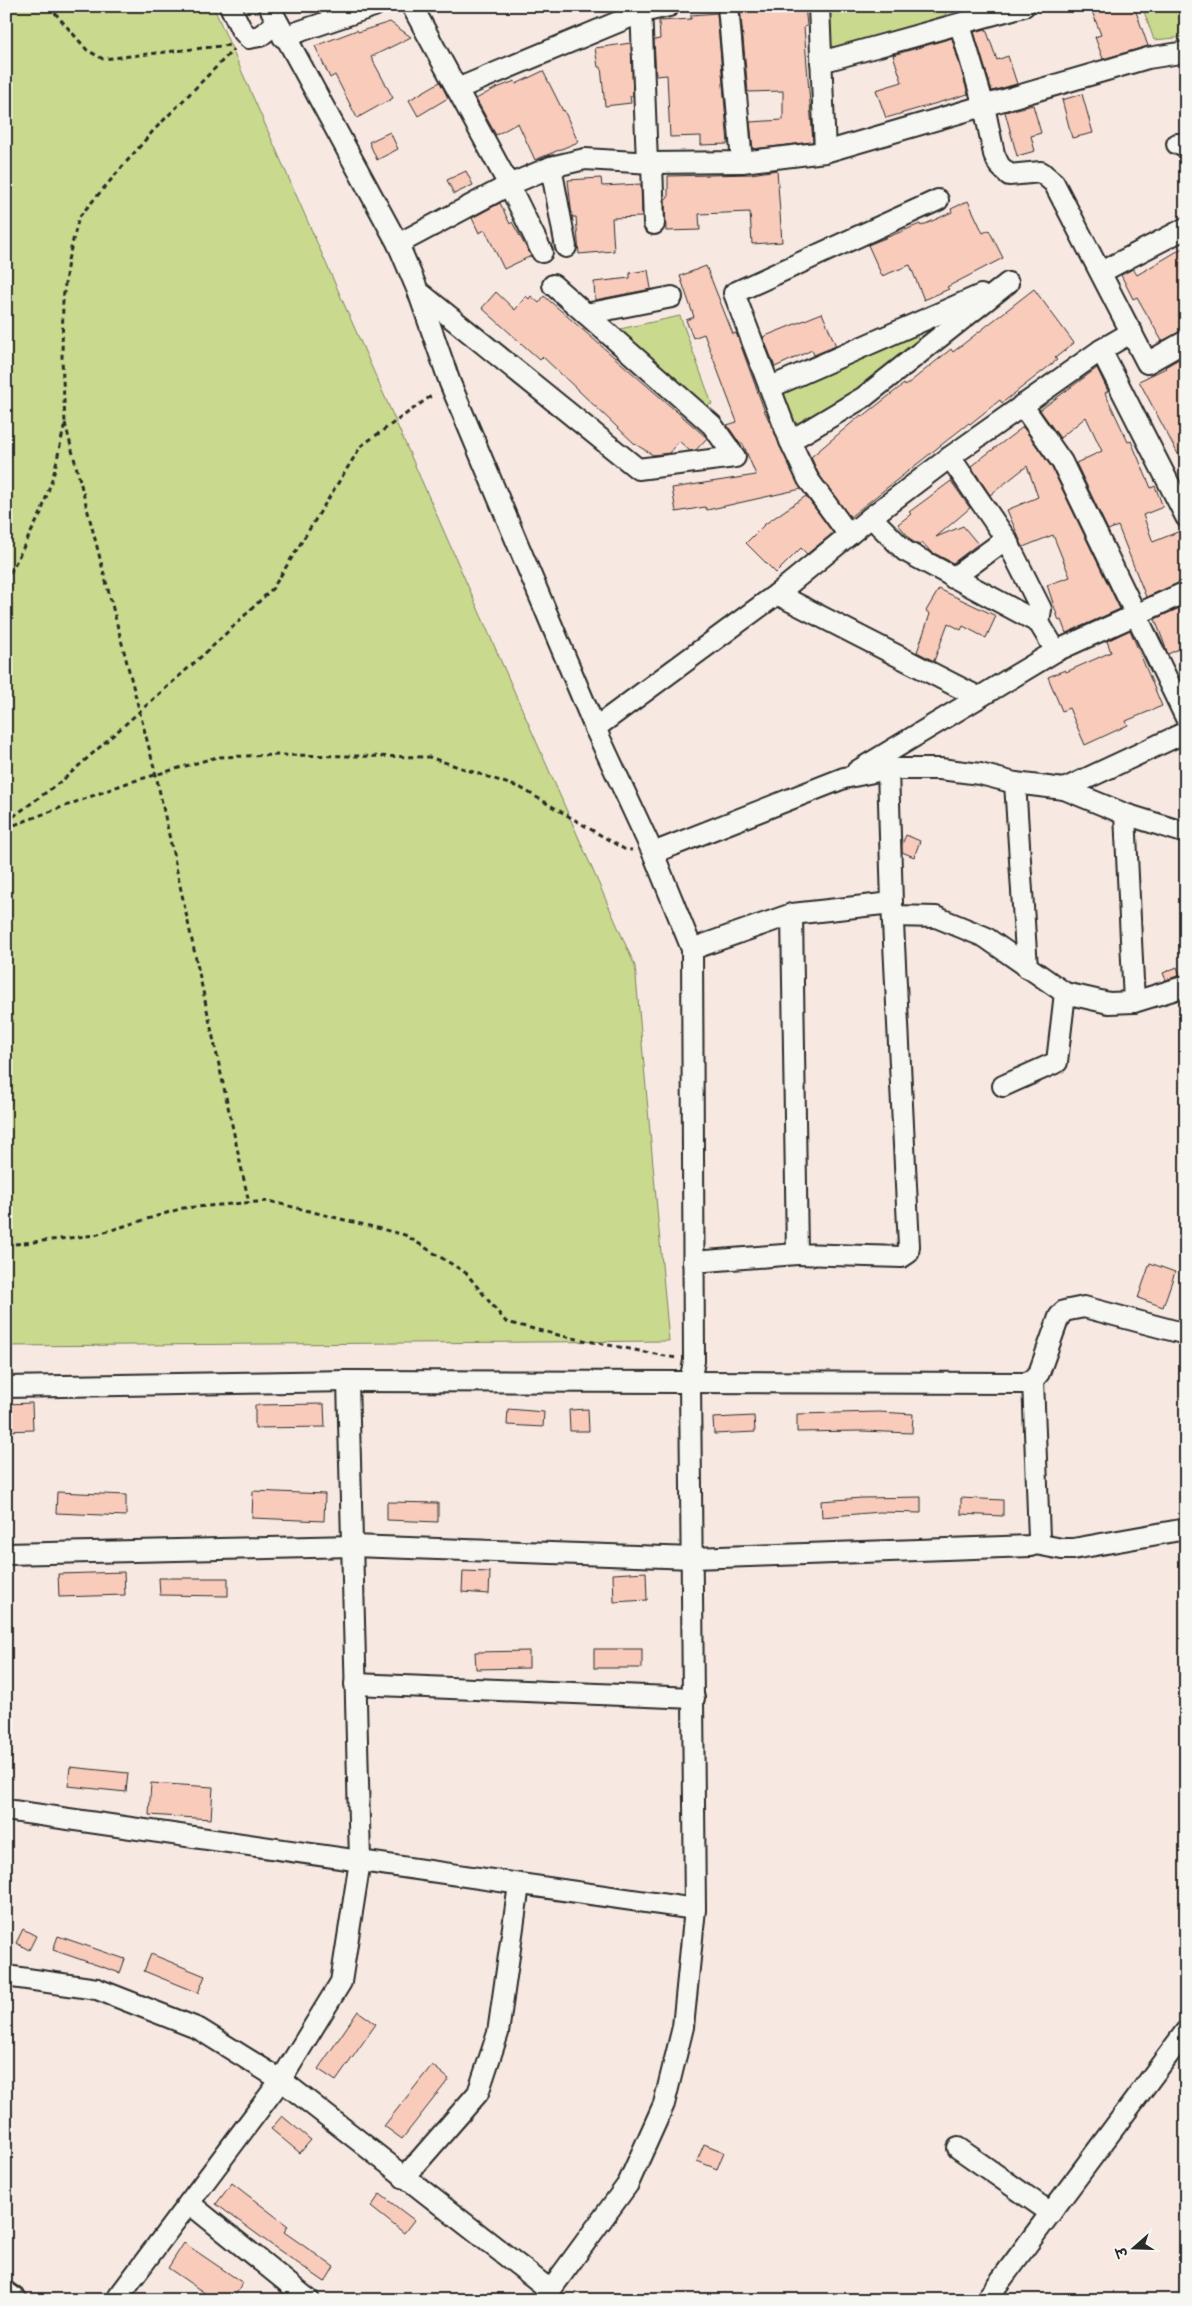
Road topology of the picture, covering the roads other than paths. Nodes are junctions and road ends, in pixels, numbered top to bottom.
1 (230, 6) edge
2 (374, 6) edge
3 (412, 6) edge
4 (669, 6) edge
5 (728, 6) edge
6 (819, 6) edge
7 (1024, 6) edge
8 (641, 9) edge
9 (1001, 9) edge
10 (277, 17) edge
11 (960, 25) junction
12 (1186, 52) edge
13 (821, 62) junction
14 (457, 89) junction
15 (984, 106) junction
16 (825, 152) junction
17 (742, 162) junction
18 (650, 163) junction
19 (550, 166) junction
20 (509, 185) junction
21 (938, 200) dead end
22 (654, 224) dead end
23 (1186, 228) edge
24 (398, 244) junction
25 (566, 247) dead end
26 (542, 252) dead end
27 (1101, 272) junction
28 (553, 285) dead end
29 (418, 291) junction
30 (672, 297) dead end
31 (586, 314) junction
32 (1132, 332) junction
33 (1186, 341) edge
34 (1101, 350) junction
35 (771, 387) junction
36 (1022, 405) junction
37 (790, 442) junction
38 (950, 457) junction
39 (871, 517) junction
40 (1186, 517) edge
41 (849, 535) junction
42 (1006, 539) junction
43 (953, 578) junction
44 (1186, 592) edge
45 (777, 594) junction
46 (1136, 614) junction
47 (1039, 623) junction
48 (1056, 651) junction
49 (978, 696) junction
50 (595, 728) junction
51 (1185, 730) edge
52 (888, 769) junction
53 (844, 778) junction
54 (1015, 783) junction
55 (1064, 789) junction
56 (1125, 814) junction
57 (1186, 833) edge
58 (653, 852) junction
59 (893, 909) junction
60 (792, 914) junction
61 (692, 949) junction
62 (1027, 968) junction
63 (1186, 986) edge
64 (1065, 993) junction
65 (1134, 1002) junction
66 (1003, 1086) dead end
67 (797, 1254) junction
68 (693, 1262) junction
69 (1186, 1334) edge
70 (1033, 1380) junction
71 (348, 1381) junction
72 (690, 1382) junction
73 (6, 1387) edge
74 (1186, 1530) edge
75 (1036, 1544) junction
76 (352, 1546) junction
77 (6, 1554) edge
78 (693, 1558) junction
79 (355, 1684) junction
80 (694, 1698) junction
81 (6, 1810) edge
82 (360, 1861) junction
83 (519, 1885) junction
84 (695, 1909) junction
85 (6, 1976) edge
86 (1186, 2031) edge
87 (281, 2080) junction
88 (958, 2148) dead end
89 (404, 2178) junction
90 (189, 2203) junction
91 (1050, 2213) junction
92 (6, 2292) edge
93 (546, 2295) edge
94 (17, 2300) edge
95 (116, 2300) edge
96 (309, 2300) edge
97 (986, 2300) edge

1 - 10 street
2 - 10 street
3 - 14 street
4 - 8 street
5 - 17 street
6 - 13 street
7 - 9 street
8 - 14 street
8 - 18 street
9 - 11 street
10 - 24 street
11 - 13 street
11 - 15 street
12 - 15 street
13 - 16 street
14 - 20 street
15 - 16 street
15 - 27 street
16 - 17 street
17 - 18 street
18 - 19 street
18 - 22 street
19 - 20 street
19 - 25 street
20 - 24 street
20 - 26 street
21 - 35 street
23 - 27 street
24 - 29 street
27 - 32 street
28 - 31 street
29 - 31 street
29 - 50 street
30 - 31 street
32 - 33 street
32 - 34 street
34 - 36 street
34 - 40 street
35 - 37 street
35 - 37 street
36 - 38 street
36 - 46 street
37 - 41 street
38 - 39 street
38 - 42 street
39 - 41 street
39 - 43 street
41 - 45 street
42 - 43 street
42 - 47 street
43 - 47 street
44 - 46 street
45 - 49 street
45 - 50 street
46 - 48 street
46 - 51 street
47 - 48 street
48 - 49 street
49 - 53 street
50 - 58 street
51 - 55 street
52 - 53 street
52 - 54 street
52 - 59 street
53 - 58 street
54 - 55 street
54 - 62 street
55 - 56 street
56 - 57 street
56 - 65 street
58 - 61 street
59 - 60 street
59 - 62 street
59 - 67 street
60 - 61 street
60 - 67 street
61 - 68 street
62 - 64 street
63 - 65 street
64 - 65 street
64 - 66 street
67 - 68 street
68 - 72 street
69 - 70 street
70 - 72 street
70 - 75 street
71 - 72 street
71 - 73 street
71 - 76 street
72 - 78 street
74 - 75 street
75 - 78 street
76 - 77 street
76 - 78 street
76 - 79 street
78 - 80 street
79 - 80 street
79 - 82 street
80 - 84 street
81 - 82 street
82 - 83 street
82 - 87 street
83 - 84 street
83 - 89 street
84 - 93 street
85 - 87 street
86 - 91 street
87 - 89 street
87 - 90 street
88 - 91 street
89 - 93 street
90 - 95 street
90 - 96 street
91 - 97 street
92 - 94 street

